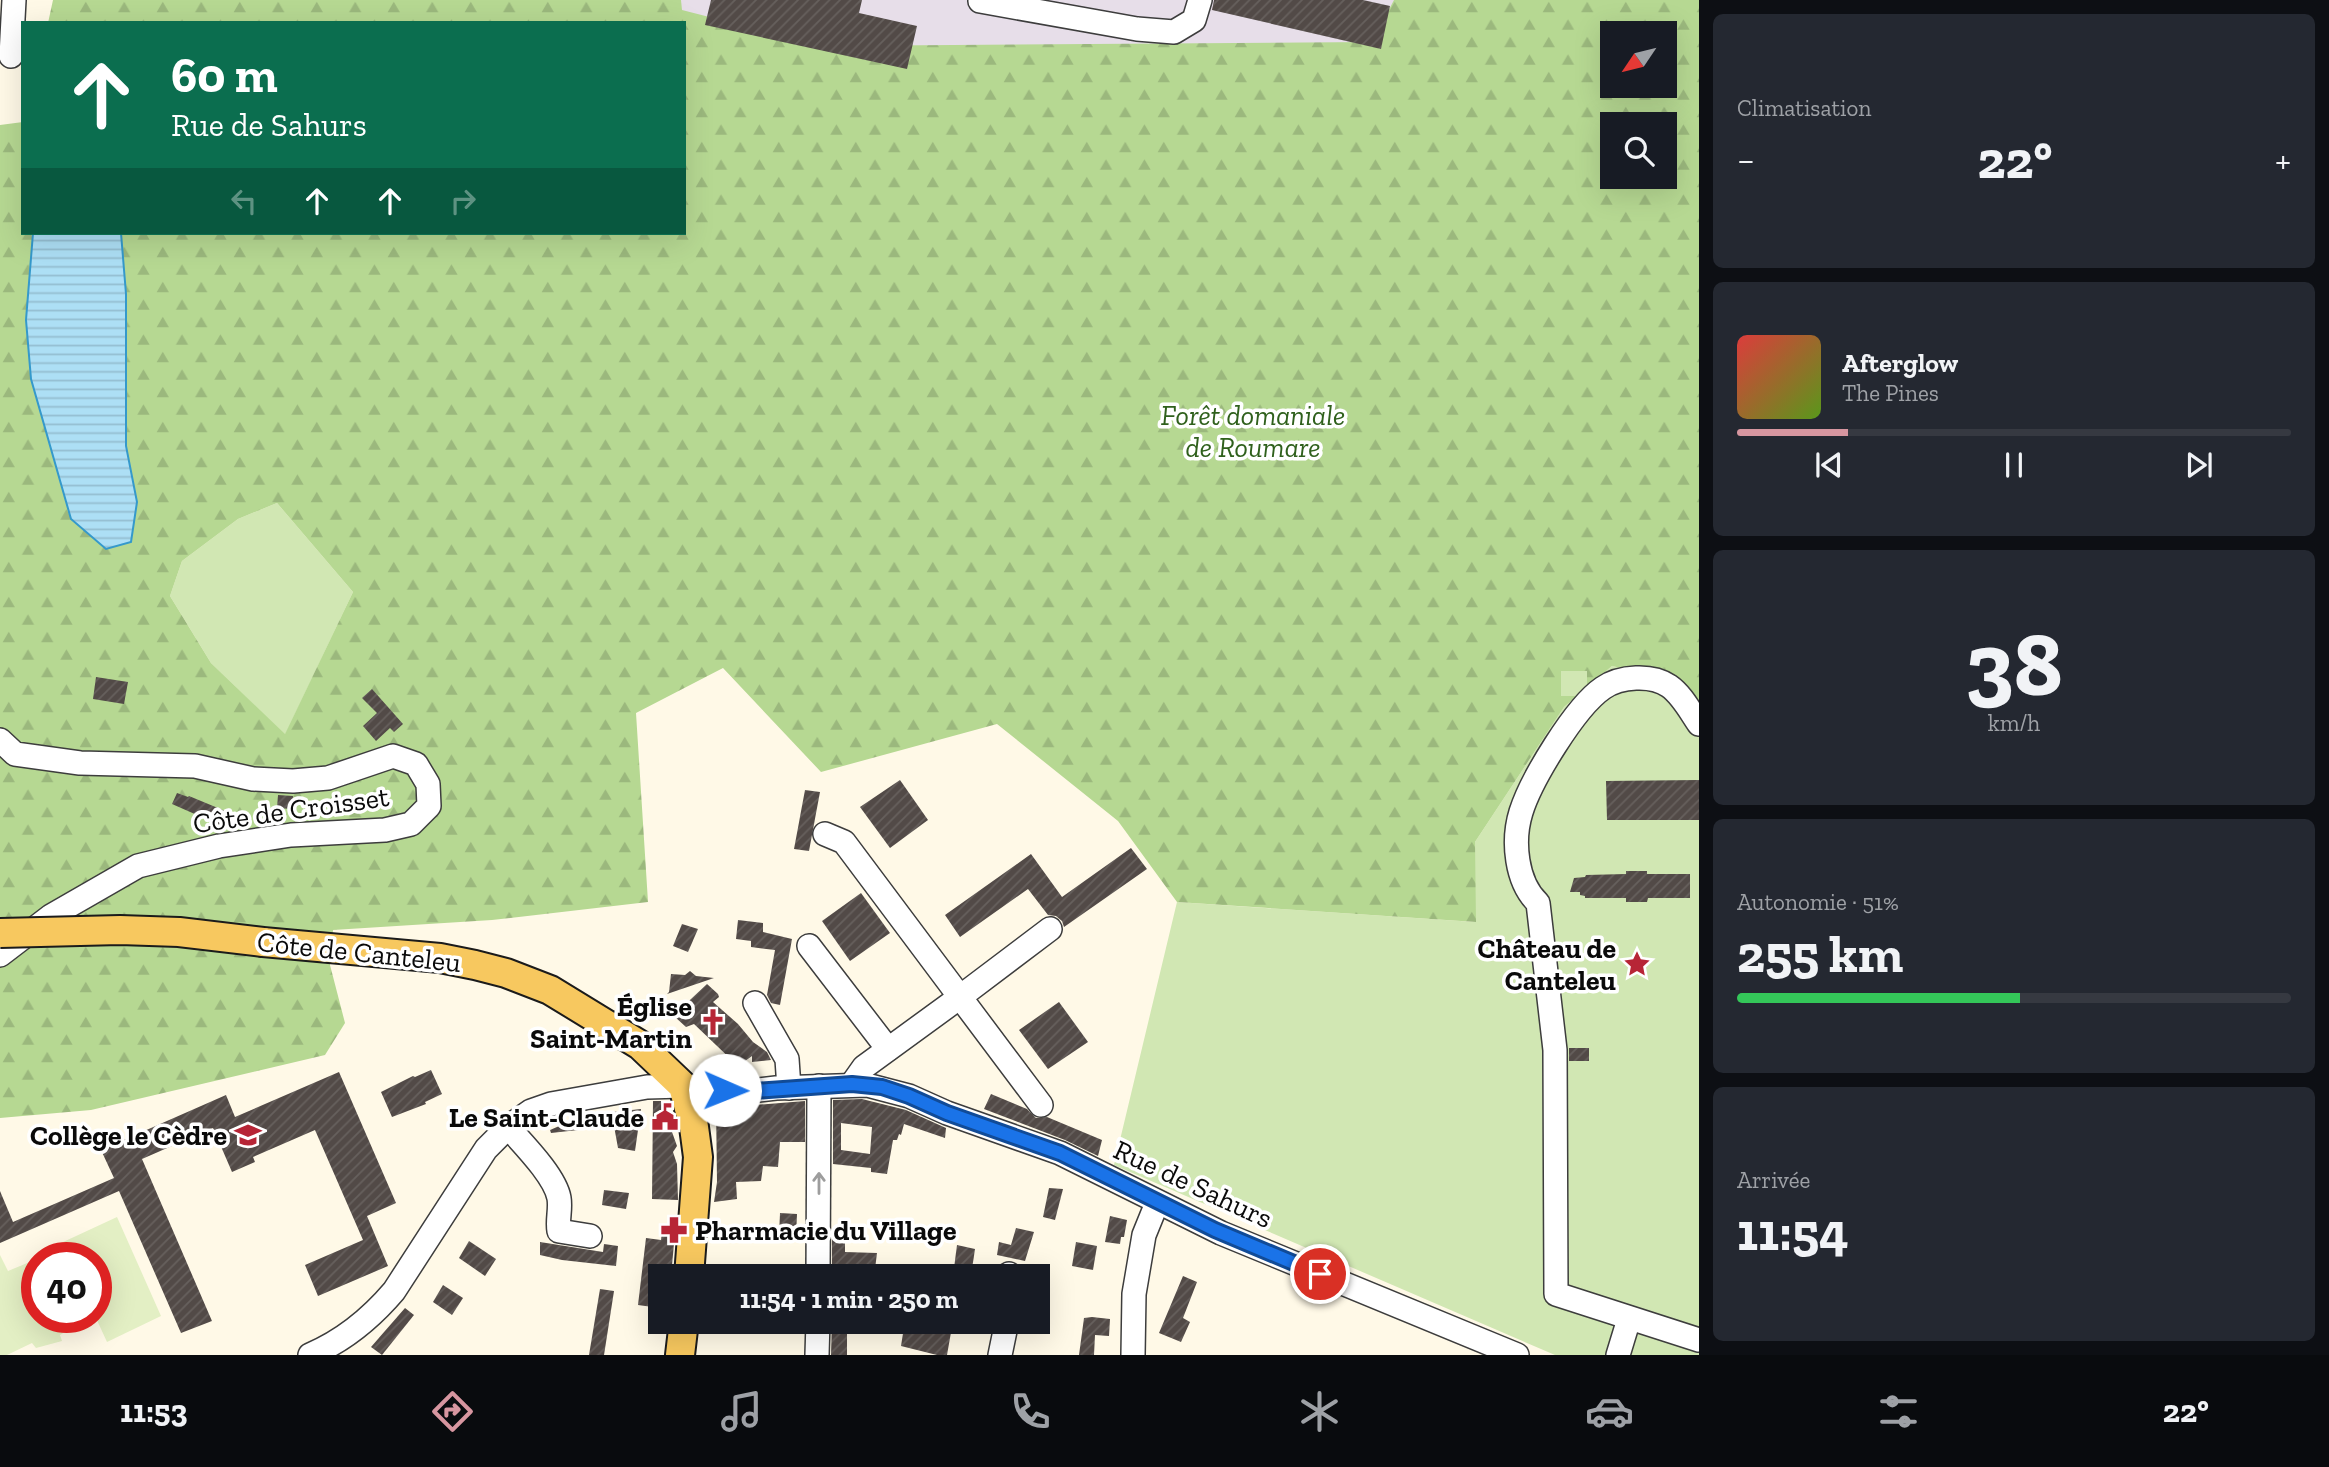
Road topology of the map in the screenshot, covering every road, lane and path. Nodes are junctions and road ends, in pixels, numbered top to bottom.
1 (14, 0) edge
2 (1200, 0) edge
3 (980, 1) edge
4 (11, 56) dead end
5 (1699, 724) edge
6 (0, 740) edge
7 (825, 834) dead end
8 (1050, 929) dead end
9 (0, 933) edge
10 (809, 946) dead end
11 (0, 955) edge
12 (960, 997) junction
13 (755, 1003) dead end
14 (888, 1049) junction
15 (852, 1084) junction
16 (683, 1086) junction
17 (820, 1086) junction
18 (789, 1088) junction
19 (1041, 1105) dead end
20 (508, 1127) junction
21 (1157, 1203) junction
22 (590, 1236) dead end
23 (690, 1264) edge
24 (818, 1264) edge
25 (1629, 1319) junction
26 (682, 1334) edge
27 (818, 1334) edge
28 (1004, 1334) edge
29 (1699, 1340) edge
30 (1136, 1354) edge
31 (310, 1355) edge
32 (680, 1355) edge
33 (817, 1355) edge
34 (1000, 1355) edge
35 (1517, 1355) edge
36 (1618, 1355) edge

1 - 4 street
2 - 3 street
5 - 25 street
6 - 11 street, Côte de Croisset
7 - 12 street
8 - 12 street
9 - 16 main road, Côte de Canteleu, bridge
10 - 14 street
12 - 14 street
12 - 19 street
13 - 18 street
14 - 15 street
15 - 17 street, Rue de Sahurs
15 - 21 street, Rue de Sahurs
16 - 18 street, Rue de Sahurs
16 - 20 street, Rue de Sahurs
16 - 23 main road
17 - 18 street, Rue de Sahurs
24 -> 17 street
20 - 22 street
20 - 31 street, Rue de Sahurs
21 - 30 street
21 - 35 street, Rue de Sahurs
25 - 29 street
25 - 36 street
26 - 32 main road
27 - 33 street
28 - 34 street

